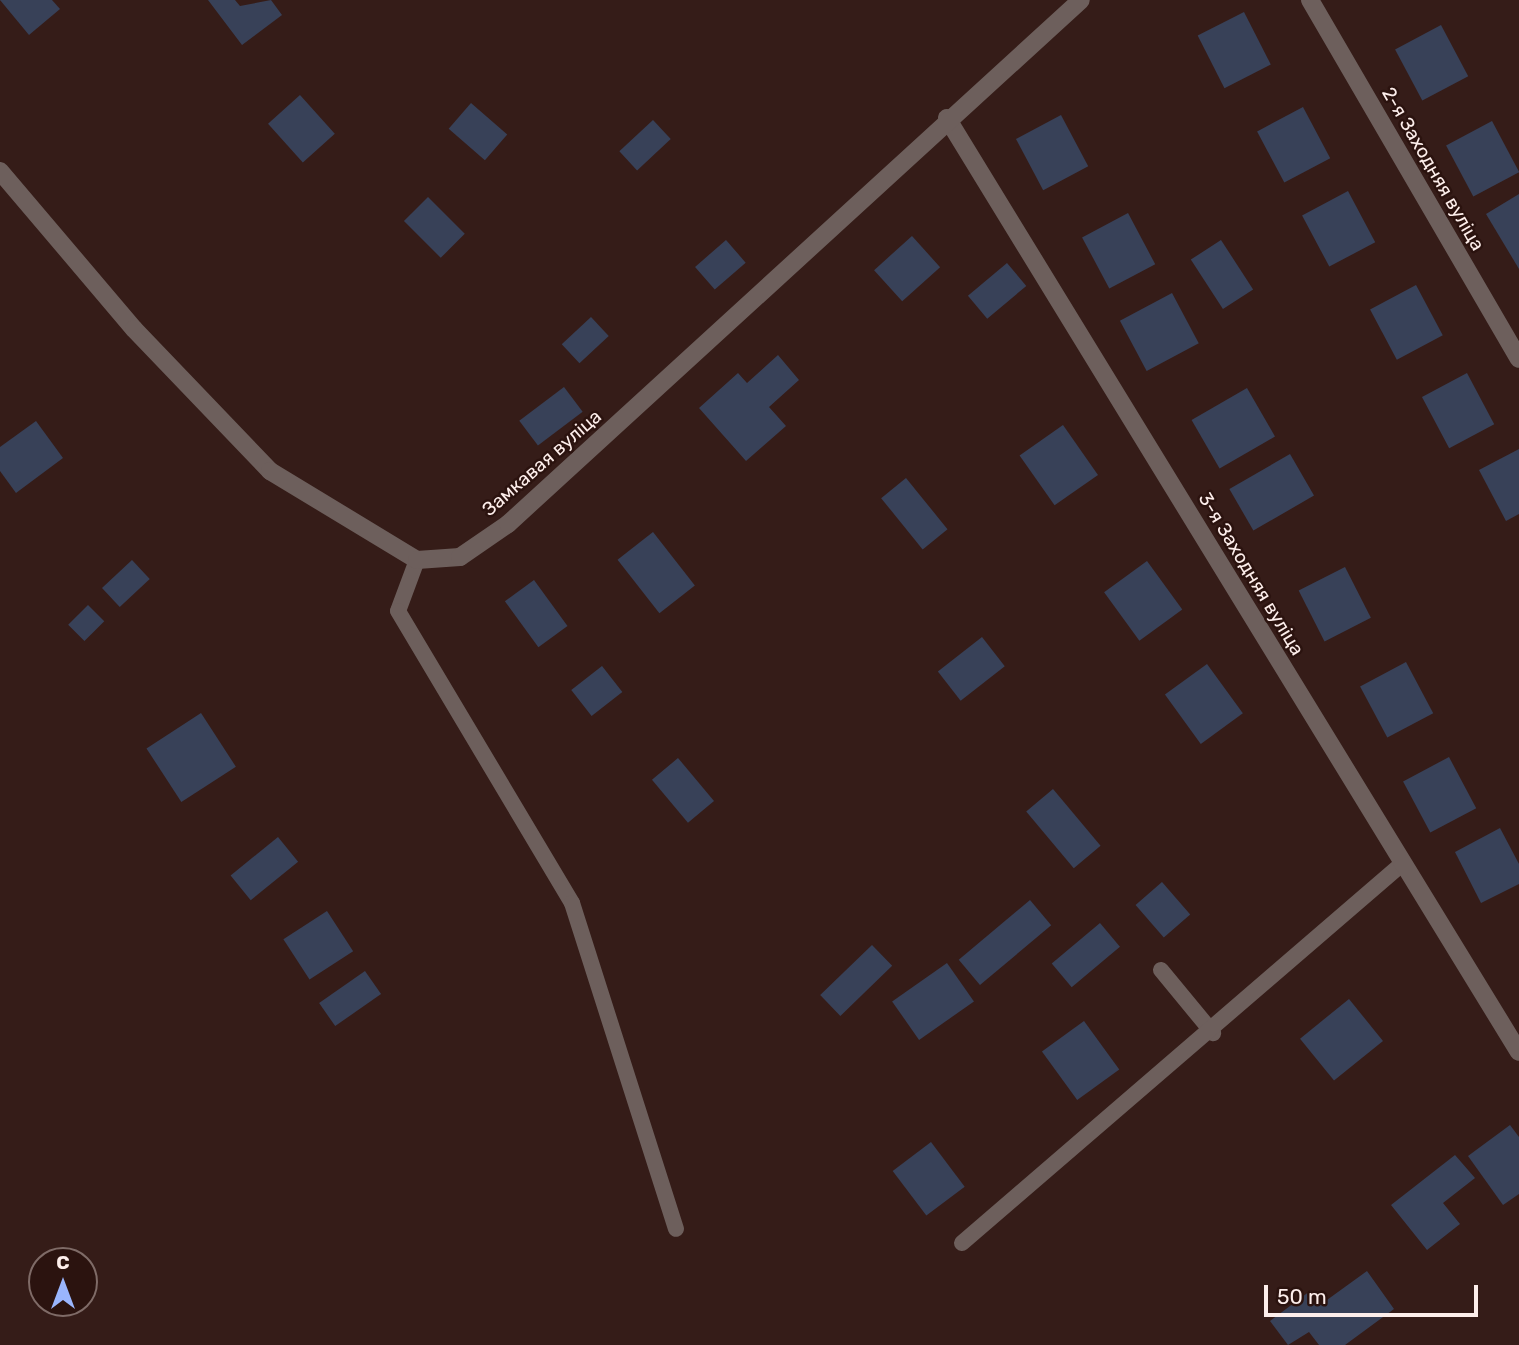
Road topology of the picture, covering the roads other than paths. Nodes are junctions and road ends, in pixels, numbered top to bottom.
1 (1081, 0) edge
2 (1310, 0) edge
3 (947, 118) junction
4 (0, 171) edge
5 (1519, 359) edge
6 (417, 560) junction
7 (1403, 863) junction
8 (1161, 970) dead end
9 (1213, 1033) junction
10 (1519, 1052) edge
11 (676, 1229) dead end
12 (962, 1243) dead end

1 - 3 street, Замкавая вуліца
2 - 5 street, 2-я Заходняя вуліца
3 - 6 street, Замкавая вуліца
3 - 7 street, 3-я Заходняя вуліца
4 - 6 street
6 - 11 lane
7 - 9 lane
7 - 10 street, 3-я Заходняя вуліца
8 - 9 lane
9 - 12 lane

